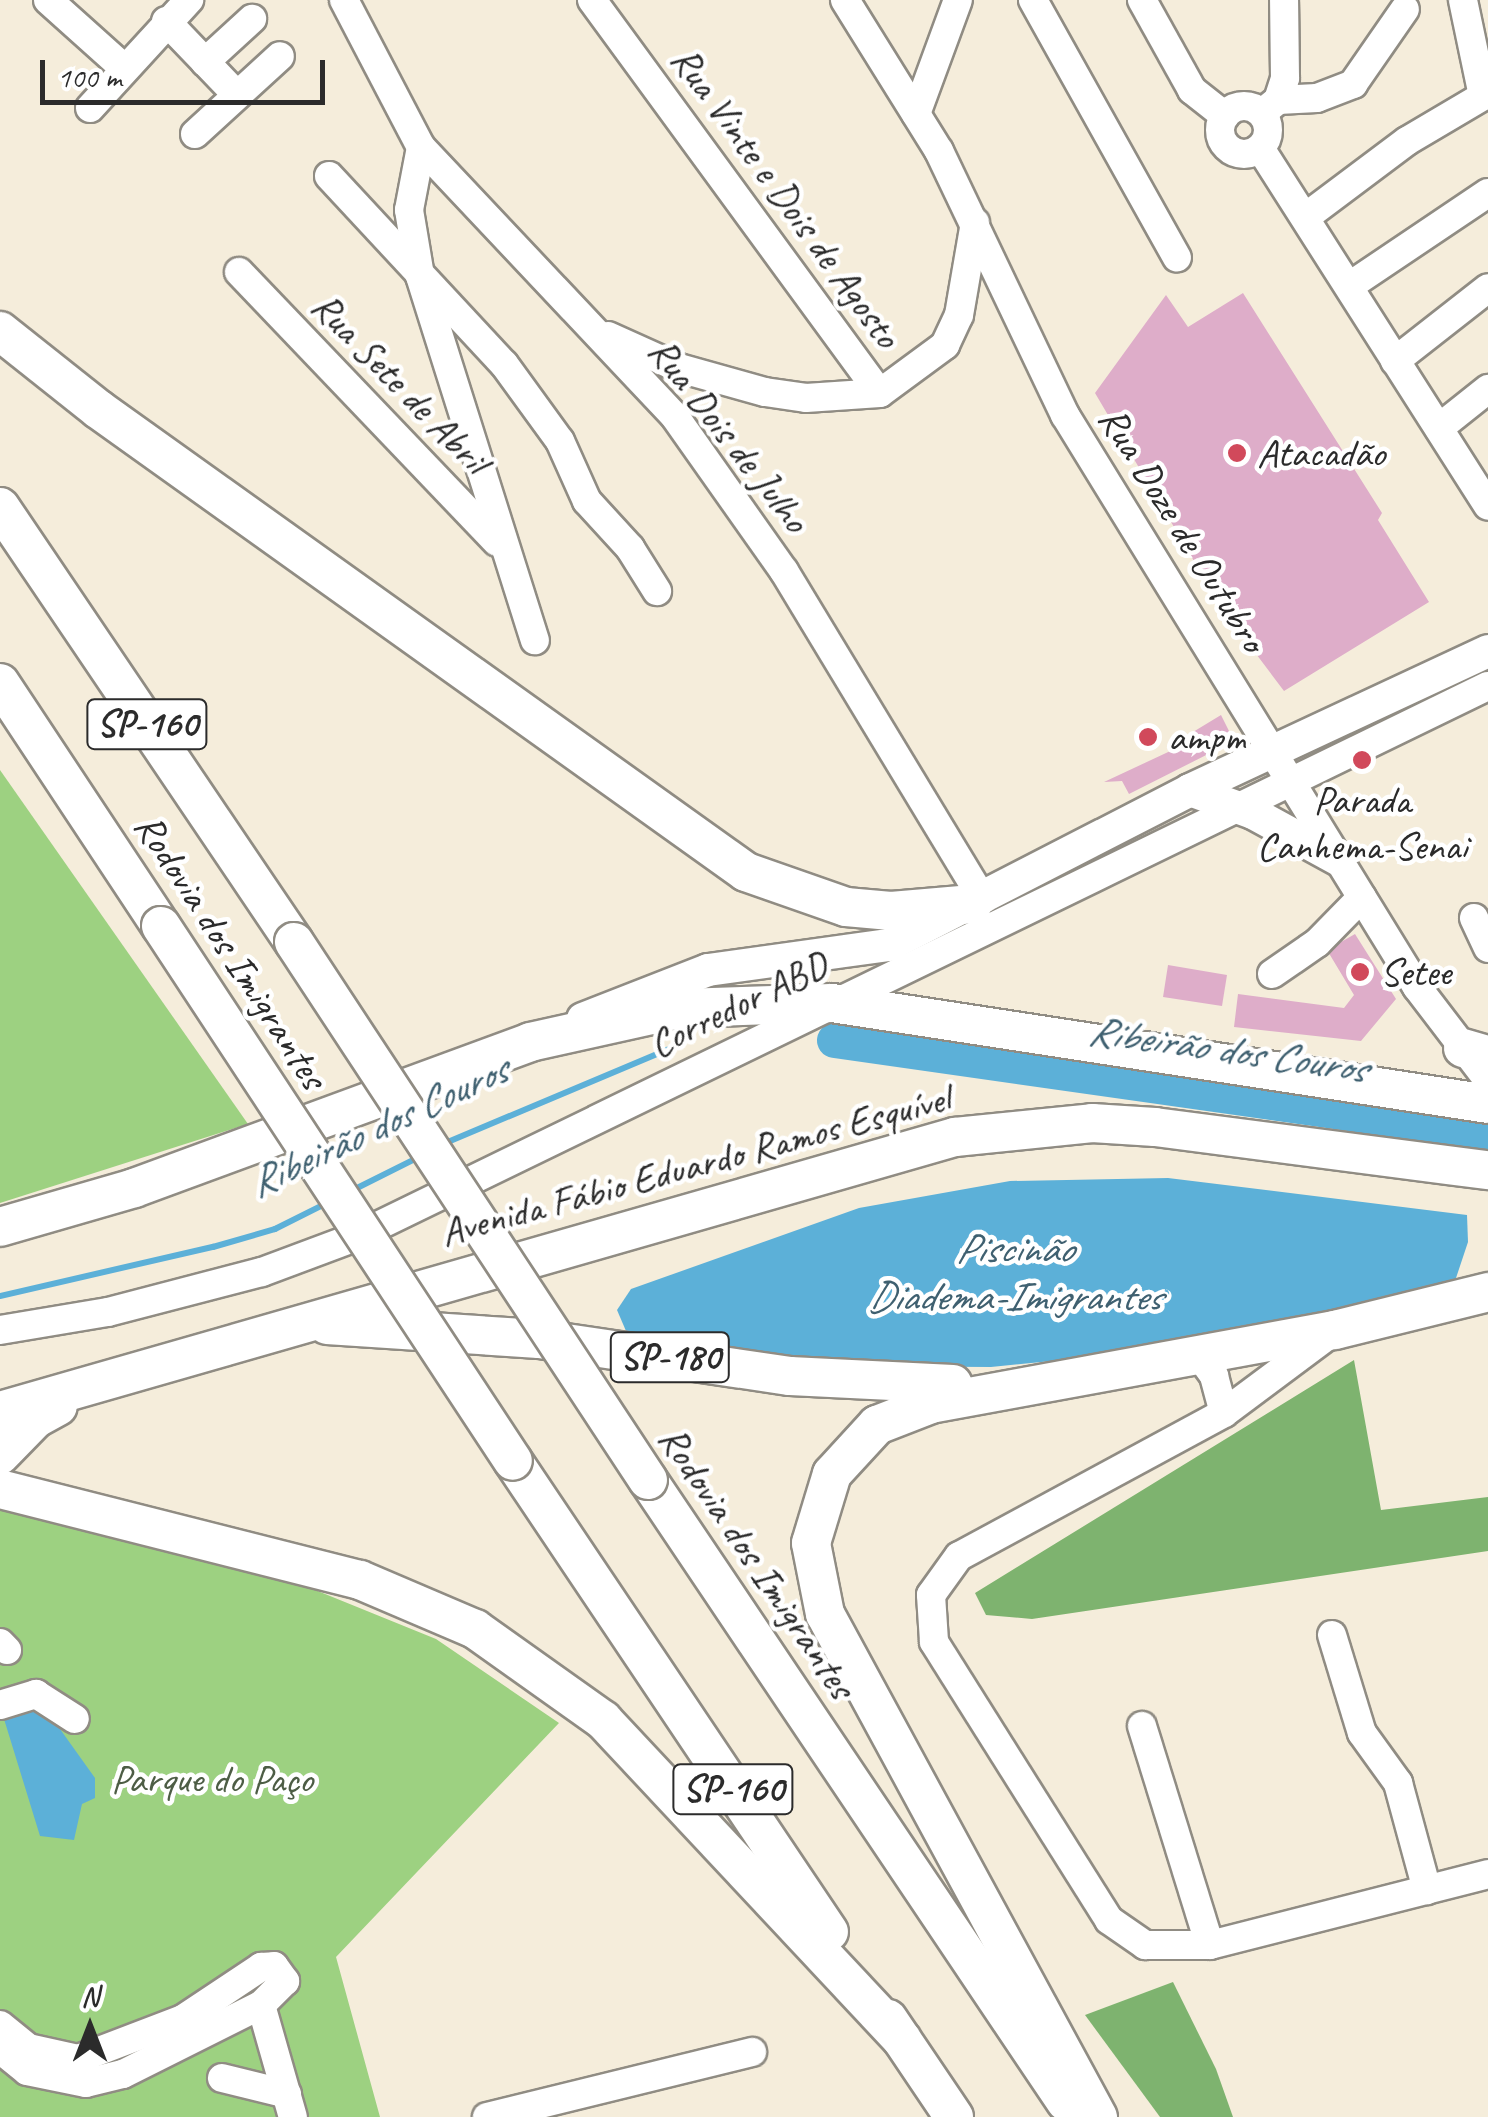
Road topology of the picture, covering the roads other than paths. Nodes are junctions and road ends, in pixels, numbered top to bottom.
1 (48, 0) edge
2 (188, 0) edge
3 (344, 0) edge
4 (592, 0) edge
5 (845, 0) edge
6 (958, 0) edge
7 (1033, 0) edge
8 (1142, 0) edge
9 (1284, 0) edge
10 (1463, 0) edge
11 (1405, 9) dead end
12 (252, 19) dead end
13 (166, 21) junction
14 (280, 56) dead end
15 (206, 62) junction
16 (126, 69) junction
17 (235, 93) junction
18 (1270, 107) junction
19 (90, 108) dead end
20 (916, 114) junction
21 (1225, 116) junction
22 (195, 134) dead end
23 (421, 147) junction
24 (1260, 148) junction
25 (329, 176) dead end
26 (1488, 193) edge
27 (1308, 216) junction
28 (976, 221) junction
29 (1176, 258) dead end
30 (238, 272) dead end
31 (420, 276) junction
32 (1351, 286) junction
33 (1488, 288) edge
34 (593, 329) junction
35 (0, 331) edge
36 (1395, 361) junction
37 (1488, 389) edge
38 (880, 393) junction
39 (1439, 428) junction
40 (1488, 506) edge
41 (0, 507) edge
42 (504, 550) junction
43 (657, 591) dead end
44 (535, 640) dead end
45 (1488, 650) edge
46 (0, 683) edge
47 (1488, 686) edge
48 (1282, 764) junction
49 (1190, 790) junction
50 (1235, 807) junction
51 (1339, 860) junction
52 (1362, 897) junction
53 (978, 902) junction
54 (1474, 918) dead end
55 (1488, 948) edge
56 (1272, 974) dead end
57 (832, 1003) junction
58 (530, 1042) junction
59 (1476, 1051) edge
60 (1488, 1080) edge
61 (1488, 1104) edge
62 (1488, 1170) edge
63 (0, 1228) edge
64 (1488, 1292) edge
65 (300, 1323) junction
66 (0, 1330) edge
67 (1336, 1330) junction
68 (1199, 1355) junction
69 (1041, 1379) junction
70 (87, 1390) junction
71 (0, 1411) edge
72 (1224, 1413) junction
73 (0, 1480) edge
74 (1332, 1635) dead end
75 (0, 1705) edge
76 (76, 1719) dead end
77 (1142, 1726) dead end
78 (1488, 1874) edge
79 (1427, 1890) junction
80 (1210, 1945) junction
81 (261, 2005) junction
82 (0, 2025) edge
83 (902, 2039) junction
84 (0, 2049) edge
85 (752, 2052) dead end
86 (222, 2078) dead end
87 (290, 2106) edge
88 (487, 2117) edge
89 (954, 2117) edge
90 (1075, 2117) edge
91 (1098, 2117) edge

1 - 16 street
2 - 13 street
3 - 23 street, Rua Dois de Julho
4 - 38 street, Rua Vinte e Dois de Agosto
5 - 20 street, Rua Doze de Outubro
6 - 20 street
7 - 29 street
8 - 21 street
9 - 18 street
10 - 27 street
11 - 18 street
12 - 15 street
13 - 15 street
13 - 16 street
14 - 17 street
15 - 17 street
16 - 19 street
17 - 22 street
18 - 21 street
18 - 24 street
20 - 28 street, Rua Doze de Outubro
21 - 24 street
23 - 31 street
23 - 34 street, Rua Dois de Julho
24 - 27 street
25 - 31 street
26 - 32 street
27 - 32 street
28 - 38 street
28 - 48 street, Rua Doze de Outubro
30 - 42 street, Rua Sete de Abril
31 - 42 street
31 - 43 street
32 - 36 street
33 - 36 street
34 - 38 street
34 - 53 street, Rua Dois de Julho
35 - 53 highway
36 - 39 street
37 - 39 street
39 - 40 street
41 - 90 highway, Rodovia dos Imigrantes / SP-160, bridge
42 - 44 street
45 - 48 main road
46 - 83 highway, Rodovia dos Imigrantes / SP-160, bridge
47 - 48 street, Corredor ABD
48 - 49 main road
48 - 50 street, Corredor ABD
48 - 51 street, Rua Doze de Outubro
49 - 50 main road
49 - 53 main road
50 - 51 main road
50 - 57 street, Corredor ABD
51 - 52 street, Rua Doze de Outubro
52 - 56 street
52 - 59 street, Rua Doze de Outubro
53 - 58 main road
54 - 55 street
57 - 58 highway, Avenida Fábio Eduardo Ramos Esquível
57 - 61 highway, Avenida Fábio Eduardo Ramos Esquível
57 - 66 street, Corredor ABD
58 - 63 highway, Avenida Fábio Eduardo Ramos Esquível
59 - 60 street, Rua Doze de Outubro
62 - 65 highway, Avenida Fábio Eduardo Ramos Esquível
64 - 67 highway, SP-180
65 - 69 highway, SP-180
65 - 70 highway, Avenida Fábio Eduardo Ramos Esquível / SP-180
67 - 68 highway, SP-180
67 - 72 street
68 - 69 highway, SP-180
68 - 72 street
69 - 91 highway
70 - 71 highway, Avenida Fábio Eduardo Ramos Esquível / SP-180
70 - 73 highway
72 - 80 street
73 - 83 highway
74 - 79 street
75 - 76 street
77 - 80 street
78 - 79 street
79 - 80 street
81 - 82 street
81 - 84 street
81 - 87 street
83 - 89 highway, Rodovia dos Imigrantes / SP-160
85 - 88 street
86 - 87 street

